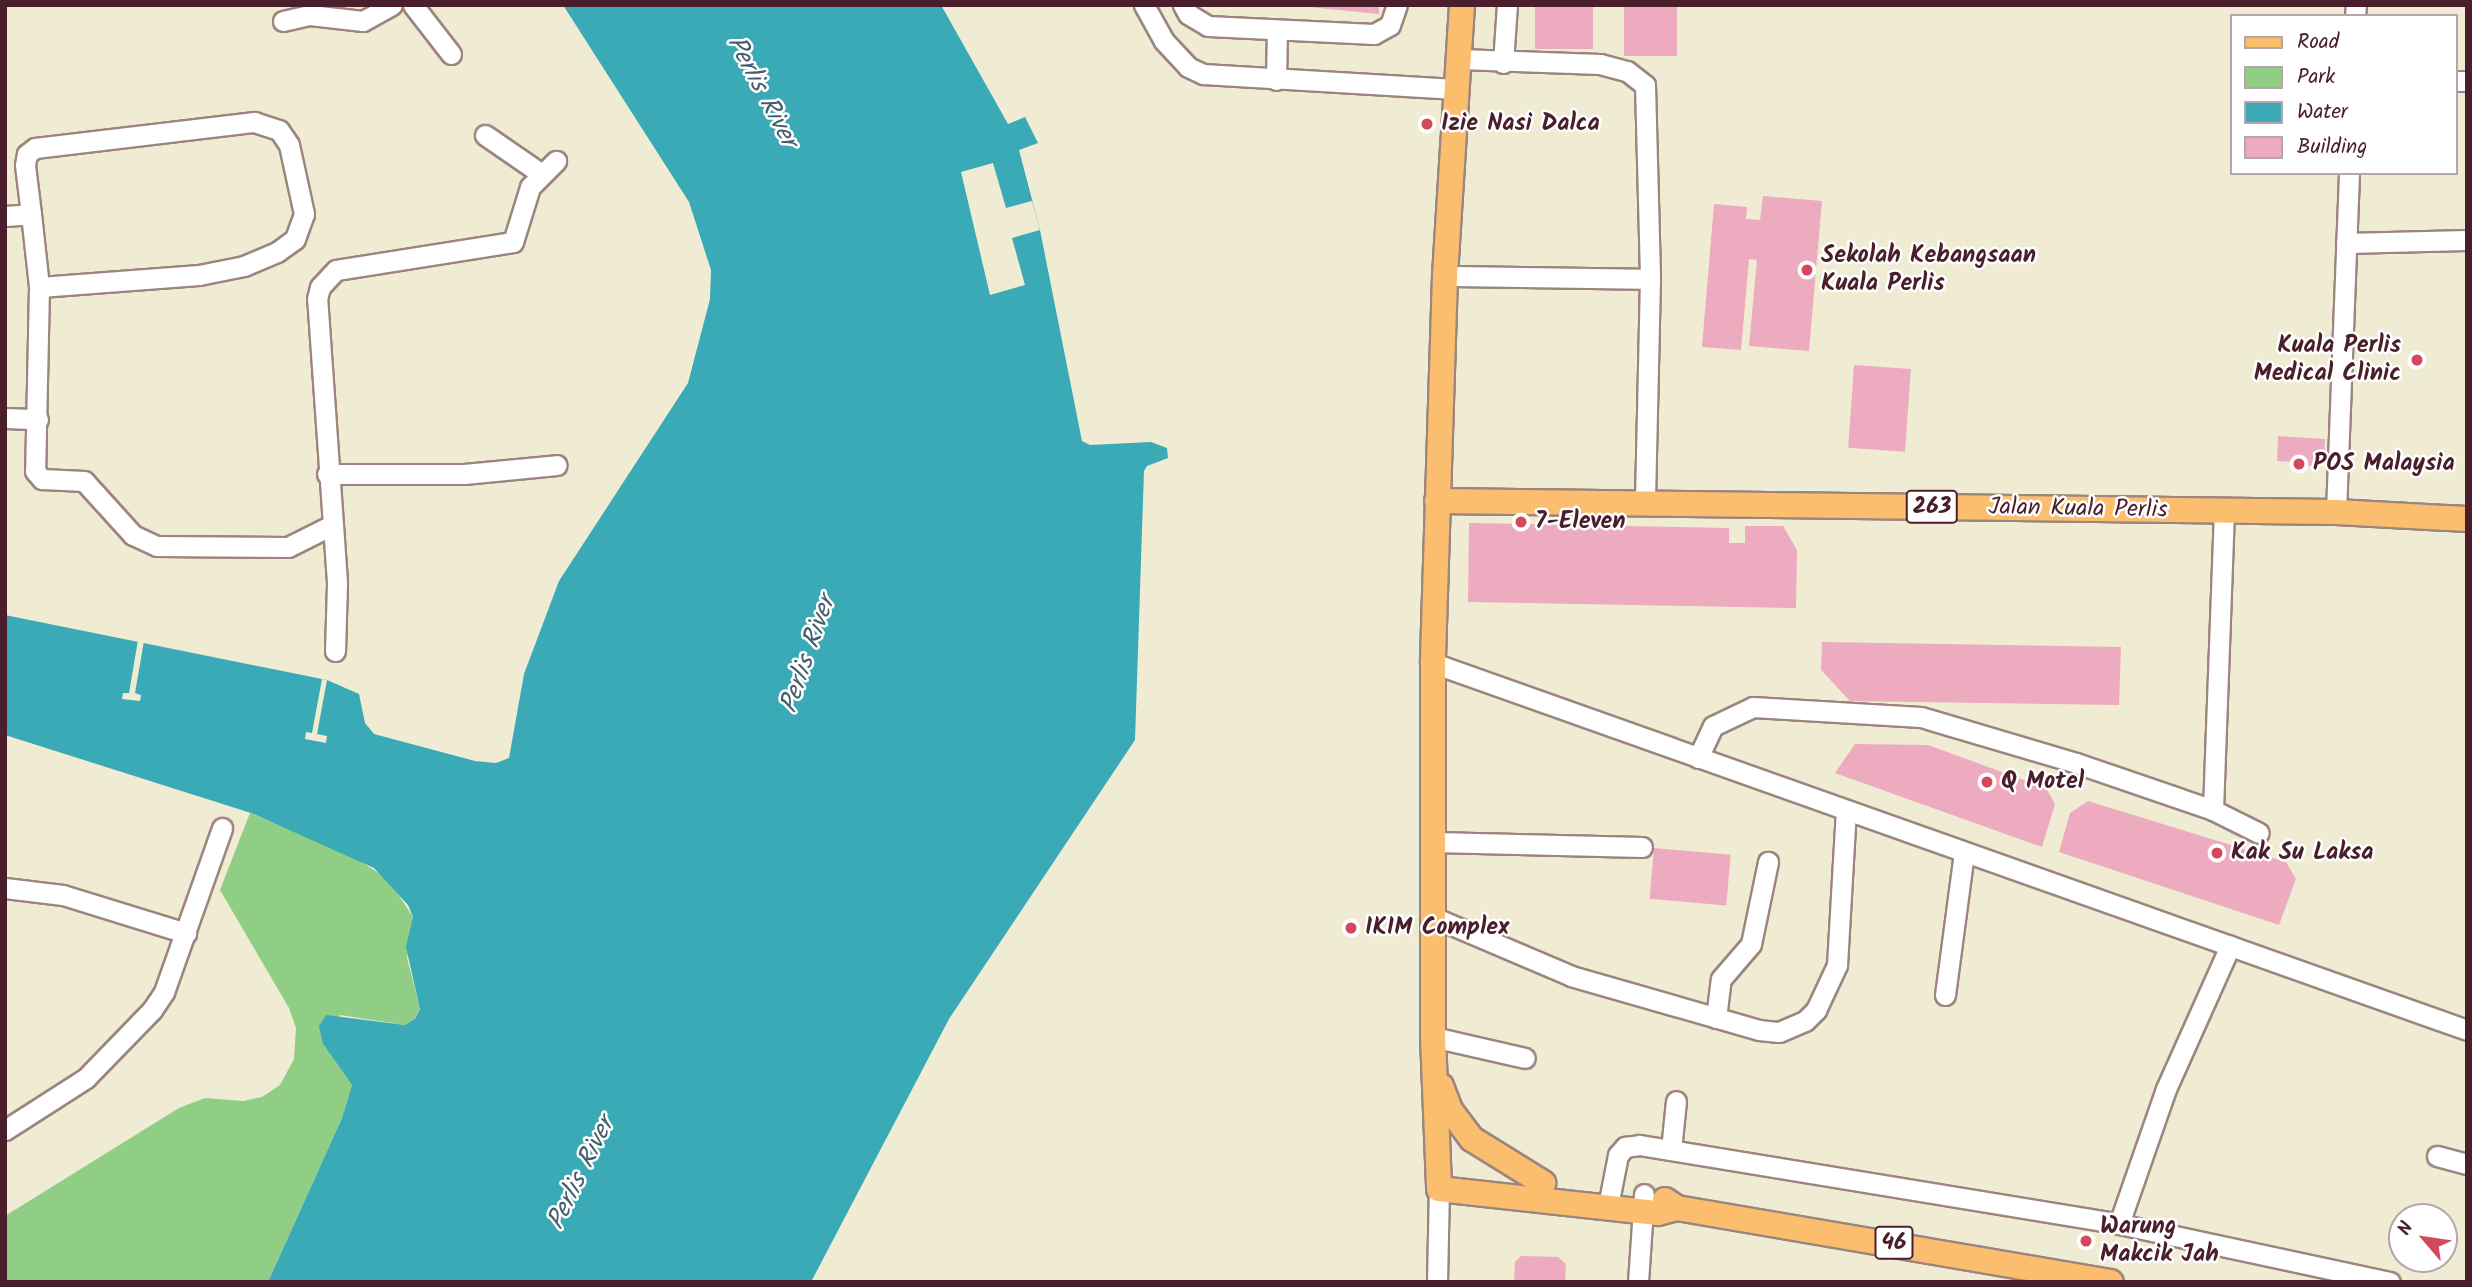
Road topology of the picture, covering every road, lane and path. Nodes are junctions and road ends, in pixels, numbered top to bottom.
1 (391, 5) edge
2 (413, 5) edge
3 (1144, 5) edge
4 (1184, 5) edge
5 (1397, 5) edge
6 (1462, 5) edge
7 (1507, 5) edge
8 (283, 21) dead end
9 (1277, 30) junction
10 (451, 54) dead end
11 (1460, 60) junction
12 (1503, 63) junction
13 (1276, 80) junction
14 (1456, 89) junction
15 (485, 135) dead end
16 (2349, 175) edge
17 (31, 214) junction
18 (5, 216) edge
19 (2467, 240) edge
20 (2346, 243) junction
21 (1446, 276) junction
22 (1650, 279) junction
23 (39, 287) junction
24 (5, 418) edge
25 (38, 419) junction
26 (557, 465) dead end
27 (327, 474) junction
28 (1437, 501) junction
29 (1645, 505) junction
30 (2224, 511) junction
31 (2336, 512) junction
32 (2467, 519) edge
33 (330, 526) junction
34 (335, 651) dead end
35 (1433, 663) junction
36 (1699, 758) junction
37 (1846, 810) junction
38 (2213, 810) junction
39 (222, 828) dead end
40 (2259, 833) dead end
41 (1434, 842) junction
42 (1642, 847) dead end
43 (1964, 852) junction
44 (1768, 862) dead end
45 (5, 888) edge
46 (1433, 917) junction
47 (186, 933) junction
48 (2230, 946) junction
49 (1945, 995) dead end
50 (1716, 1018) junction
51 (2467, 1030) edge
52 (1433, 1037) junction
53 (1525, 1058) dead end
54 (1434, 1067) junction
55 (1676, 1101) dead end
56 (5, 1130) edge
57 (1671, 1150) junction
58 (2437, 1156) dead end
59 (2467, 1164) edge
60 (1439, 1181) junction
61 (1543, 1183) junction
62 (1610, 1198) junction
63 (1643, 1203) junction
64 (2119, 1224) junction
65 (1437, 1282) edge
66 (1638, 1282) edge
67 (2111, 1282) edge
68 (2390, 1282) edge

1 - 8 street
2 - 10 street
3 - 13 street
4 - 9 street
5 - 9 street
6 - 11 main road
7 - 12 street
9 - 13 street
11 - 12 street
11 - 14 main road
12 - 22 street
13 - 14 street
14 - 21 main road
15 - 27 street
16 - 20 street
17 - 18 street
17 - 23 street
17 - 23 street
19 - 20 street
20 - 31 street
21 - 22 street
21 - 28 main road
22 - 29 street
23 - 25 street
24 - 25 street
25 - 33 street
26 - 27 street
27 - 33 street
28 - 29 main road, Jalan Kuala Perlis / 263
28 - 35 main road
29 - 30 main road, Jalan Kuala Perlis / 263
30 - 31 main road, Jalan Kuala Perlis / 263
30 - 38 street
31 - 32 main road, Jalan Kuala Perlis / 263
33 - 34 street
35 - 36 street
35 - 41 main road
36 - 37 street
36 - 38 street
37 - 43 street
37 - 50 street
38 - 40 street
39 - 47 street
41 - 42 street
41 - 46 main road
43 - 48 street
43 - 49 street
44 - 50 street
45 - 47 street
46 - 50 street
46 - 52 main road
47 - 56 street
48 - 51 street
48 - 64 street
52 - 53 street
52 - 54 main road
54 - 60 main road
54 - 61 main road
55 - 57 street
57 - 62 street
57 - 64 street
58 - 59 street
60 - 61 main road, 46
60 - 62 main road, 46
60 - 65 street
61 - 62 main road, 46
62 - 63 main road, 46
63 - 66 street
63 - 67 main road, 46
64 - 68 street

